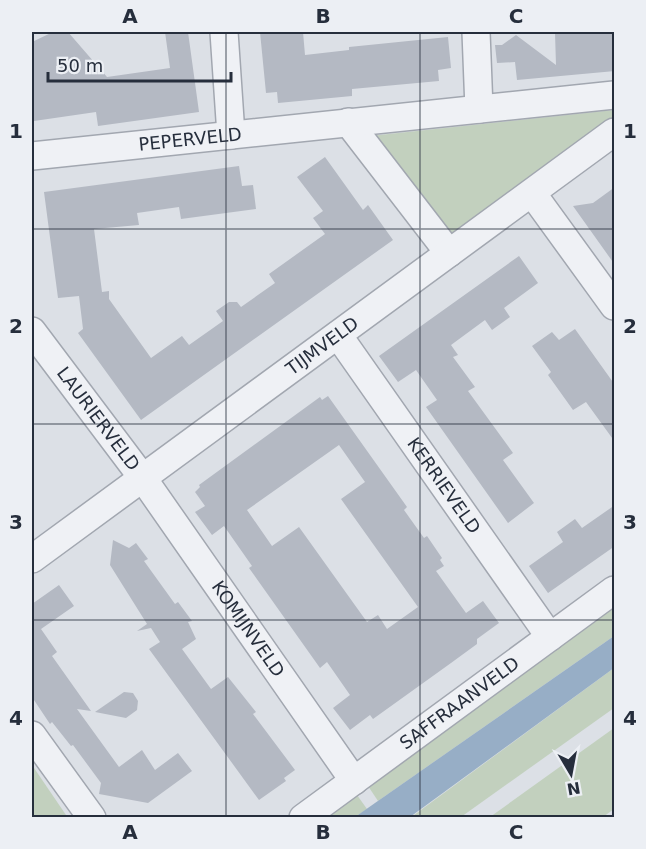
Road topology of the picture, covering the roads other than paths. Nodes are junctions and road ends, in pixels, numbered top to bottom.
1 (224, 32) edge
2 (476, 32) edge
3 (615, 95) edge
4 (479, 109) junction
5 (348, 122) junction
6 (615, 132) edge
7 (231, 135) junction
8 (32, 156) edge
9 (532, 193) junction
10 (449, 253) junction
11 (615, 306) edge
12 (32, 331) edge
13 (338, 335) junction
14 (142, 477) junction
15 (32, 559) edge
16 (615, 590) edge
17 (550, 637) junction
18 (32, 735) edge
19 (354, 780) junction
20 (92, 818) edge
21 (303, 818) edge

1 - 7 street
2 - 4 street
3 - 4 street, PEPERVELD
4 - 5 street, PEPERVELD
5 - 7 street, PEPERVELD
5 - 10 street
6 - 9 street, TIJMVELD
7 - 8 street, PEPERVELD
9 - 10 street, TIJMVELD
9 - 11 street
10 - 13 street, TIJMVELD
12 - 14 street, LAURIERVELD
13 - 14 street, TIJMVELD
13 - 17 street, KERRIEVELD
14 - 15 street, TIJMVELD
14 - 19 street, KOMIJNVELD
16 - 17 street, SAFFRAANVELD
17 - 19 street, SAFFRAANVELD
18 - 20 street
19 - 21 street, SAFFRAANVELD

